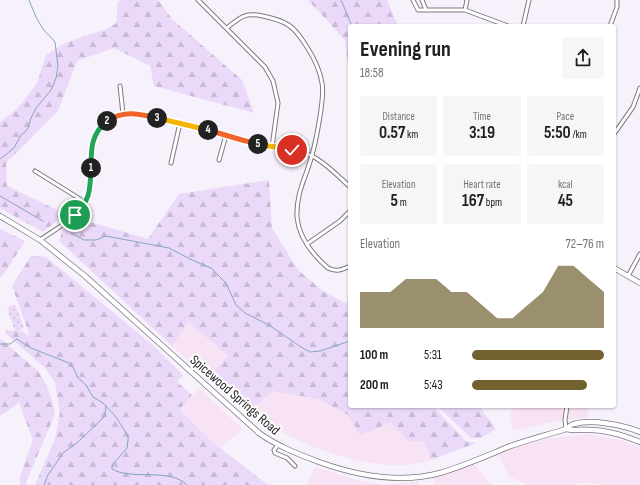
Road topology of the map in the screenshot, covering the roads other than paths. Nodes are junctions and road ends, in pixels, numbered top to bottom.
1 (198, 0) edge
2 (413, 0) edge
3 (422, 0) edge
4 (467, 0) edge
5 (529, 0) edge
6 (617, 0) edge
7 (426, 10) junction
8 (465, 10) junction
9 (503, 24) edge
10 (523, 24) edge
11 (611, 24) edge
12 (227, 28) junction
13 (120, 86) dead end
14 (640, 88) edge
15 (123, 114) junction
16 (180, 123) junction
17 (616, 131) edge
18 (226, 135) junction
19 (272, 147) junction
20 (312, 156) junction
21 (219, 160) dead end
22 (171, 163) dead end
23 (35, 171) dead end
24 (348, 185) edge
25 (85, 202) junction
26 (348, 213) edge
27 (0, 216) edge
28 (40, 240) junction
29 (307, 244) junction
30 (640, 254) edge
31 (348, 267) edge
32 (616, 269) edge
33 (628, 276) junction
34 (640, 283) edge
35 (567, 408) edge
36 (566, 429) junction
37 (638, 431) edge
38 (627, 437) junction
39 (640, 442) edge
40 (278, 445) junction
41 (295, 466) dead end

1 - 12 street
2 - 7 street
3 - 7 street
4 - 8 street
5 - 10 street
6 - 11 street
7 - 8 street
8 - 9 street
12 - 19 street
12 - 20 street
13 - 15 street
14 - 17 street
15 - 16 street
15 - 25 street
16 - 18 street
16 - 22 street
18 - 19 street
18 - 21 street
19 - 20 street
20 - 24 street
20 - 29 street
23 - 25 street
25 - 28 street
26 - 29 street
27 - 28 main road, Spicewood Springs Road
28 - 40 main road, Spicewood Springs Road
29 - 31 street
30 - 33 street
32 - 33 main road
33 - 34 main road
35 - 36 street
36 - 37 main road, Spicewood Springs Road
36 - 38 main road, Spicewood Springs Road
36 - 40 main road, Spicewood Springs Road
37 - 38 main road
38 - 39 main road, Spicewood Springs Road
40 - 41 street

